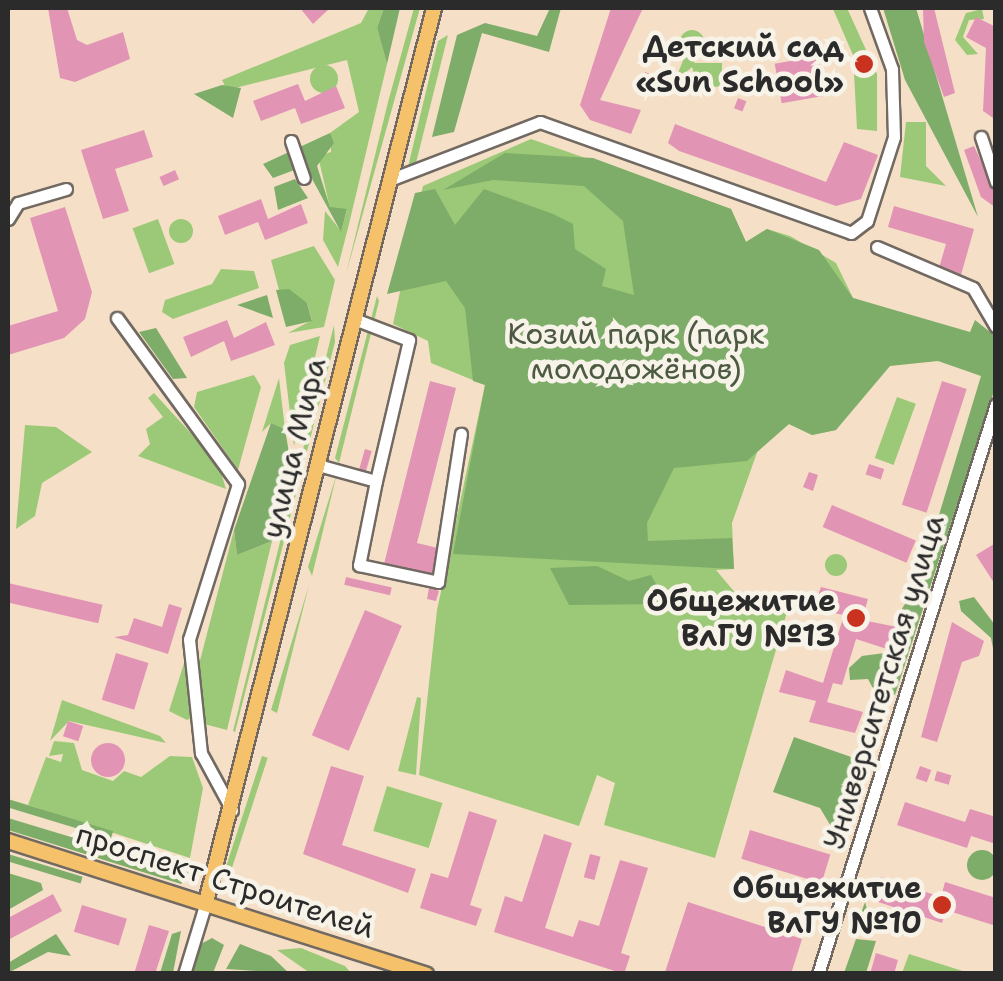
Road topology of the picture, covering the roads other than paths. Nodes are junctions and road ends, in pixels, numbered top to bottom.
1 (434, 8) edge
2 (870, 8) edge
3 (981, 136) dead end
4 (291, 140) dead end
5 (304, 178) dead end
6 (389, 180) junction
7 (996, 182) edge
8 (66, 189) dead end
9 (8, 219) edge
10 (878, 247) dead end
11 (117, 318) dead end
12 (354, 319) junction
13 (996, 327) edge
14 (996, 404) edge
15 (461, 434) dead end
16 (318, 465) junction
17 (376, 481) junction
18 (232, 810) junction
19 (8, 841) edge
20 (206, 902) junction
21 (184, 974) edge
22 (426, 974) edge
23 (818, 974) edge

1 - 6 main road, улица Мира
2 - 6 street
3 - 7 street
4 - 5 street
6 - 12 main road, улица Мира
8 - 9 street
10 - 13 street
11 - 18 street
12 - 16 main road, улица Мира
12 - 17 street
14 - 23 street, Университетская улица
15 - 17 street
16 - 17 street
16 - 18 main road, улица Мира
18 - 20 main road, улица Мира
19 - 20 main road, проспект Строителей
20 - 21 street
20 - 22 main road, проспект Строителей

